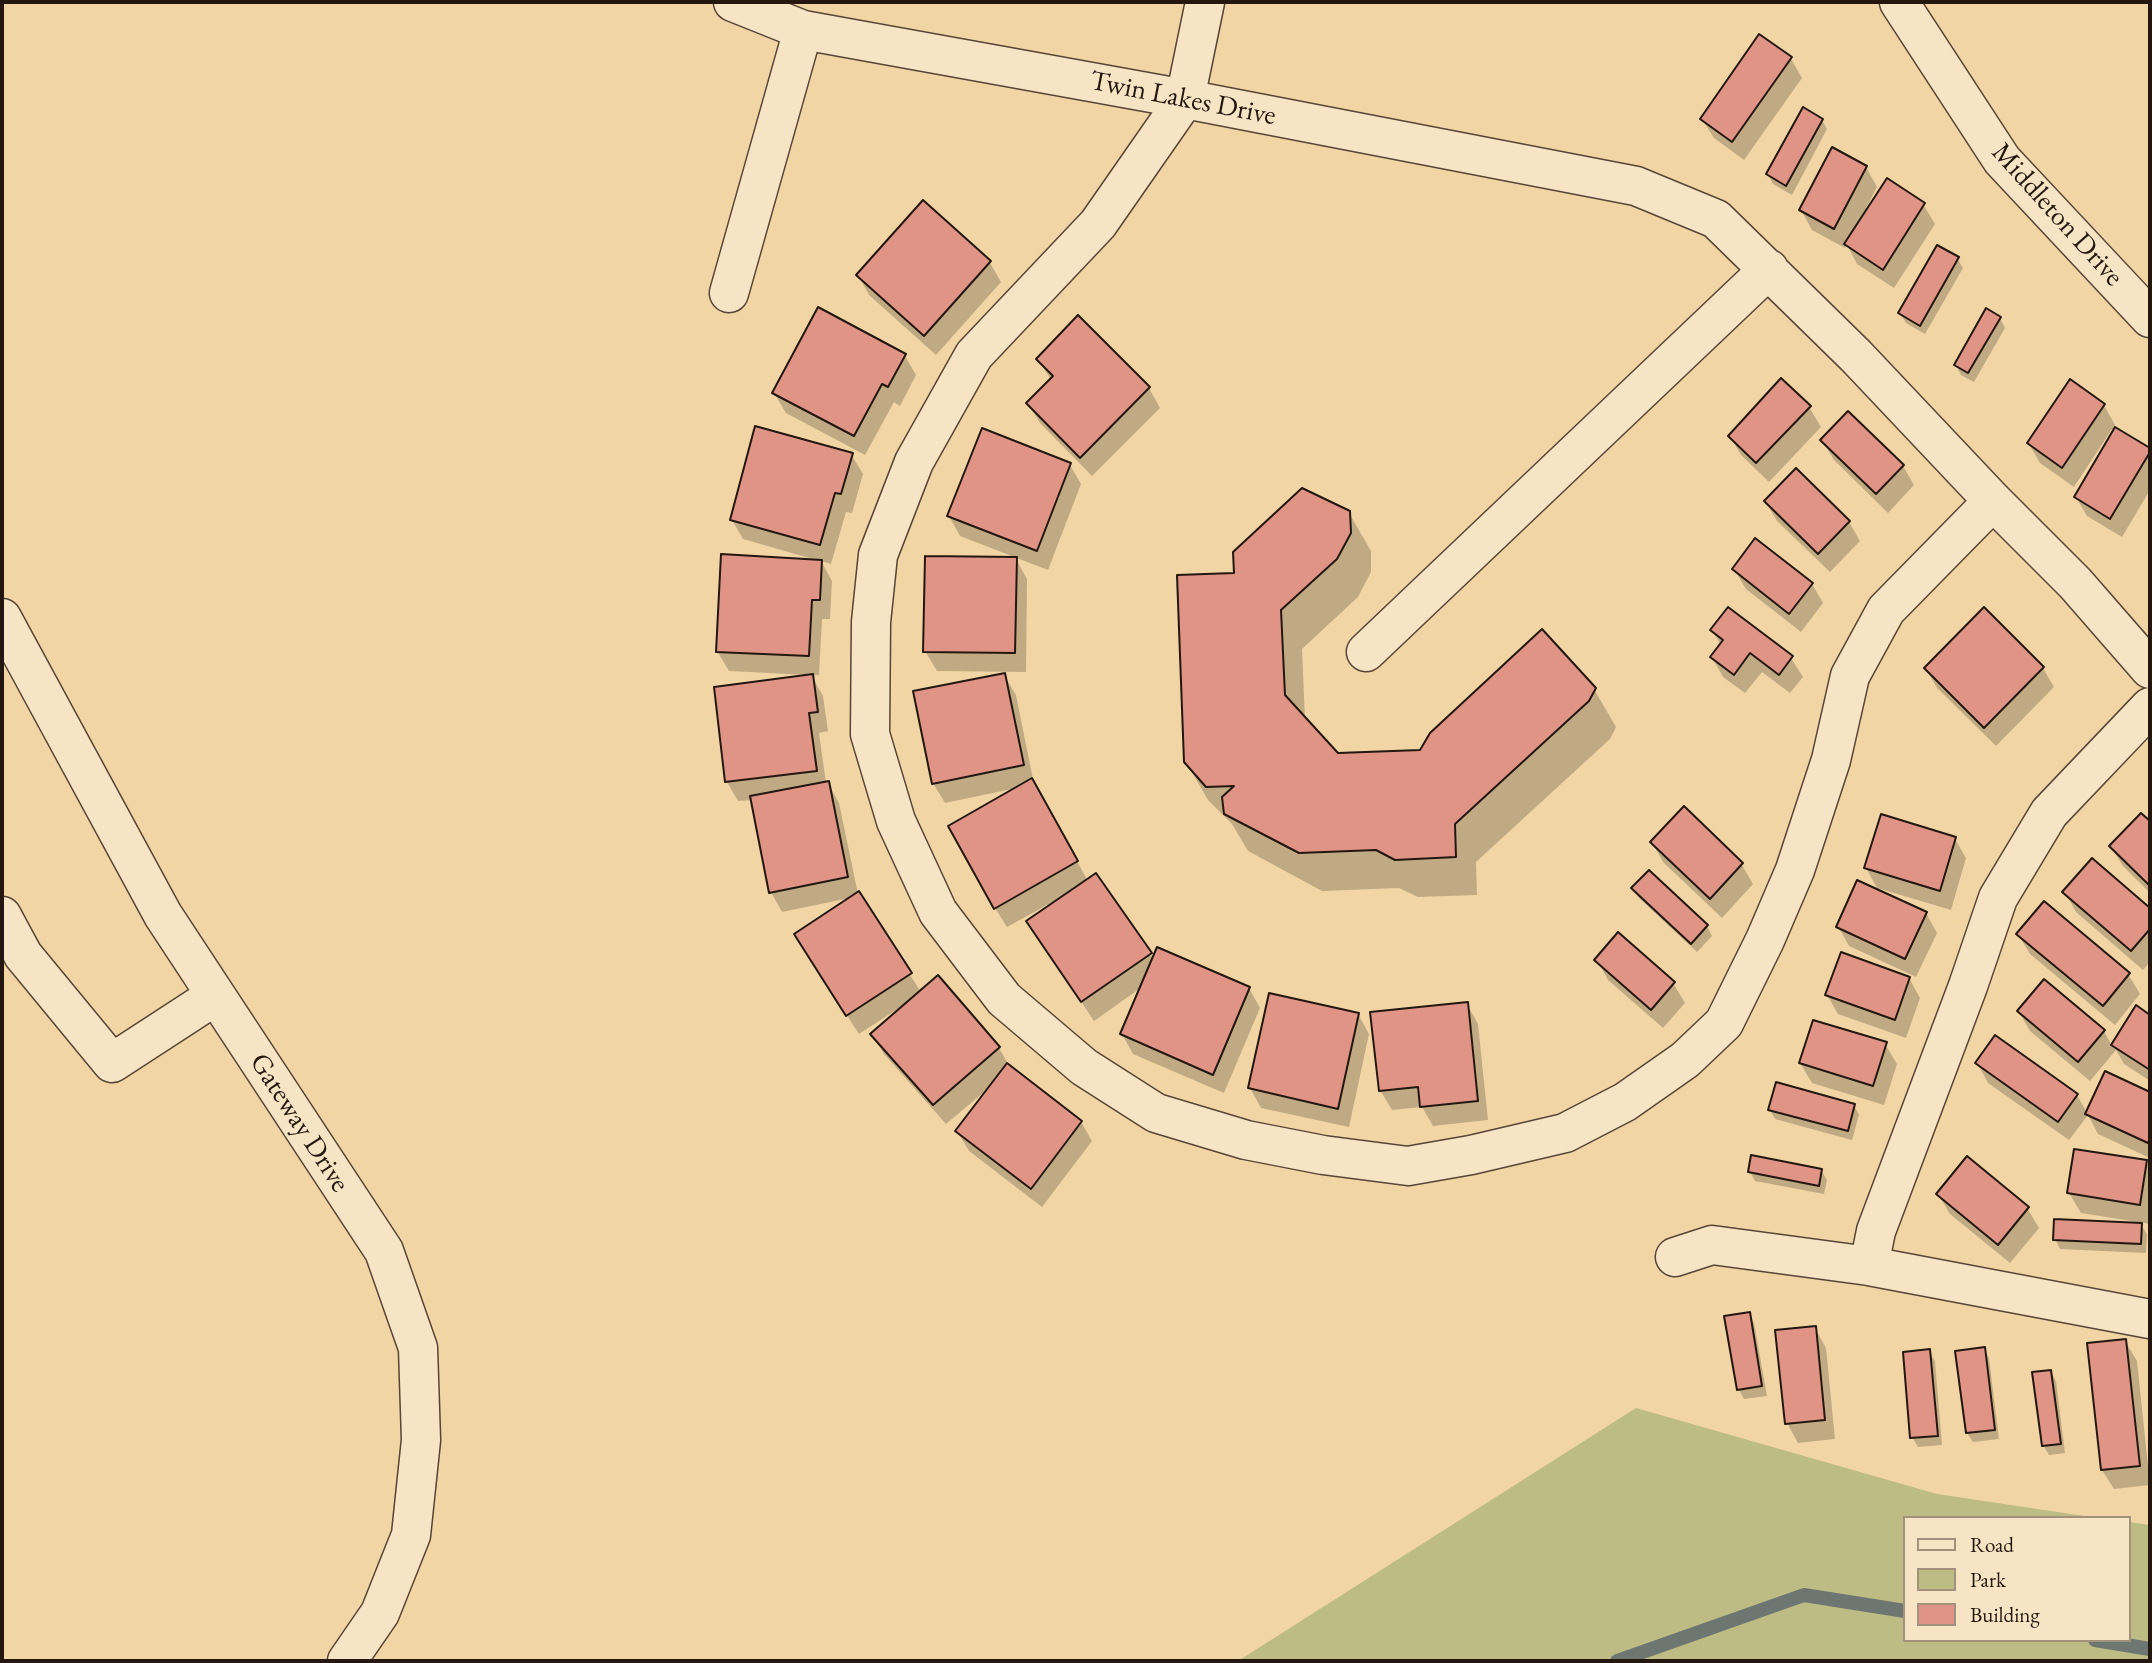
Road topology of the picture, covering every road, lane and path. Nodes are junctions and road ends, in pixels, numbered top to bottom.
1 (733, 2) edge
2 (1205, 2) edge
3 (1899, 2) edge
4 (803, 30) junction
5 (1185, 99) junction
6 (1769, 269) junction
7 (729, 293) dead end
8 (2150, 318) edge
9 (1993, 501) junction
10 (2, 618) edge
11 (1366, 652) dead end
12 (2150, 669) edge
13 (2150, 707) edge
14 (2, 916) edge
15 (12, 959) edge
16 (215, 996) junction
17 (1675, 1257) dead end
18 (1869, 1266) junction
19 (2150, 1319) edge
20 (347, 1661) edge

1 - 4 street, Twin Lakes Drive
2 - 5 street
3 - 8 street, Middleton Drive
4 - 5 street, Twin Lakes Drive
4 - 7 street
5 - 6 street, Twin Lakes Drive
5 - 9 street
6 - 9 street, Twin Lakes Drive
6 - 11 street
9 - 12 street, Twin Lakes Drive
10 - 16 street, Gateway Drive
13 - 18 street
14 - 15 street
15 - 16 street
16 - 20 street, Gateway Drive
17 - 18 street
18 - 19 street

